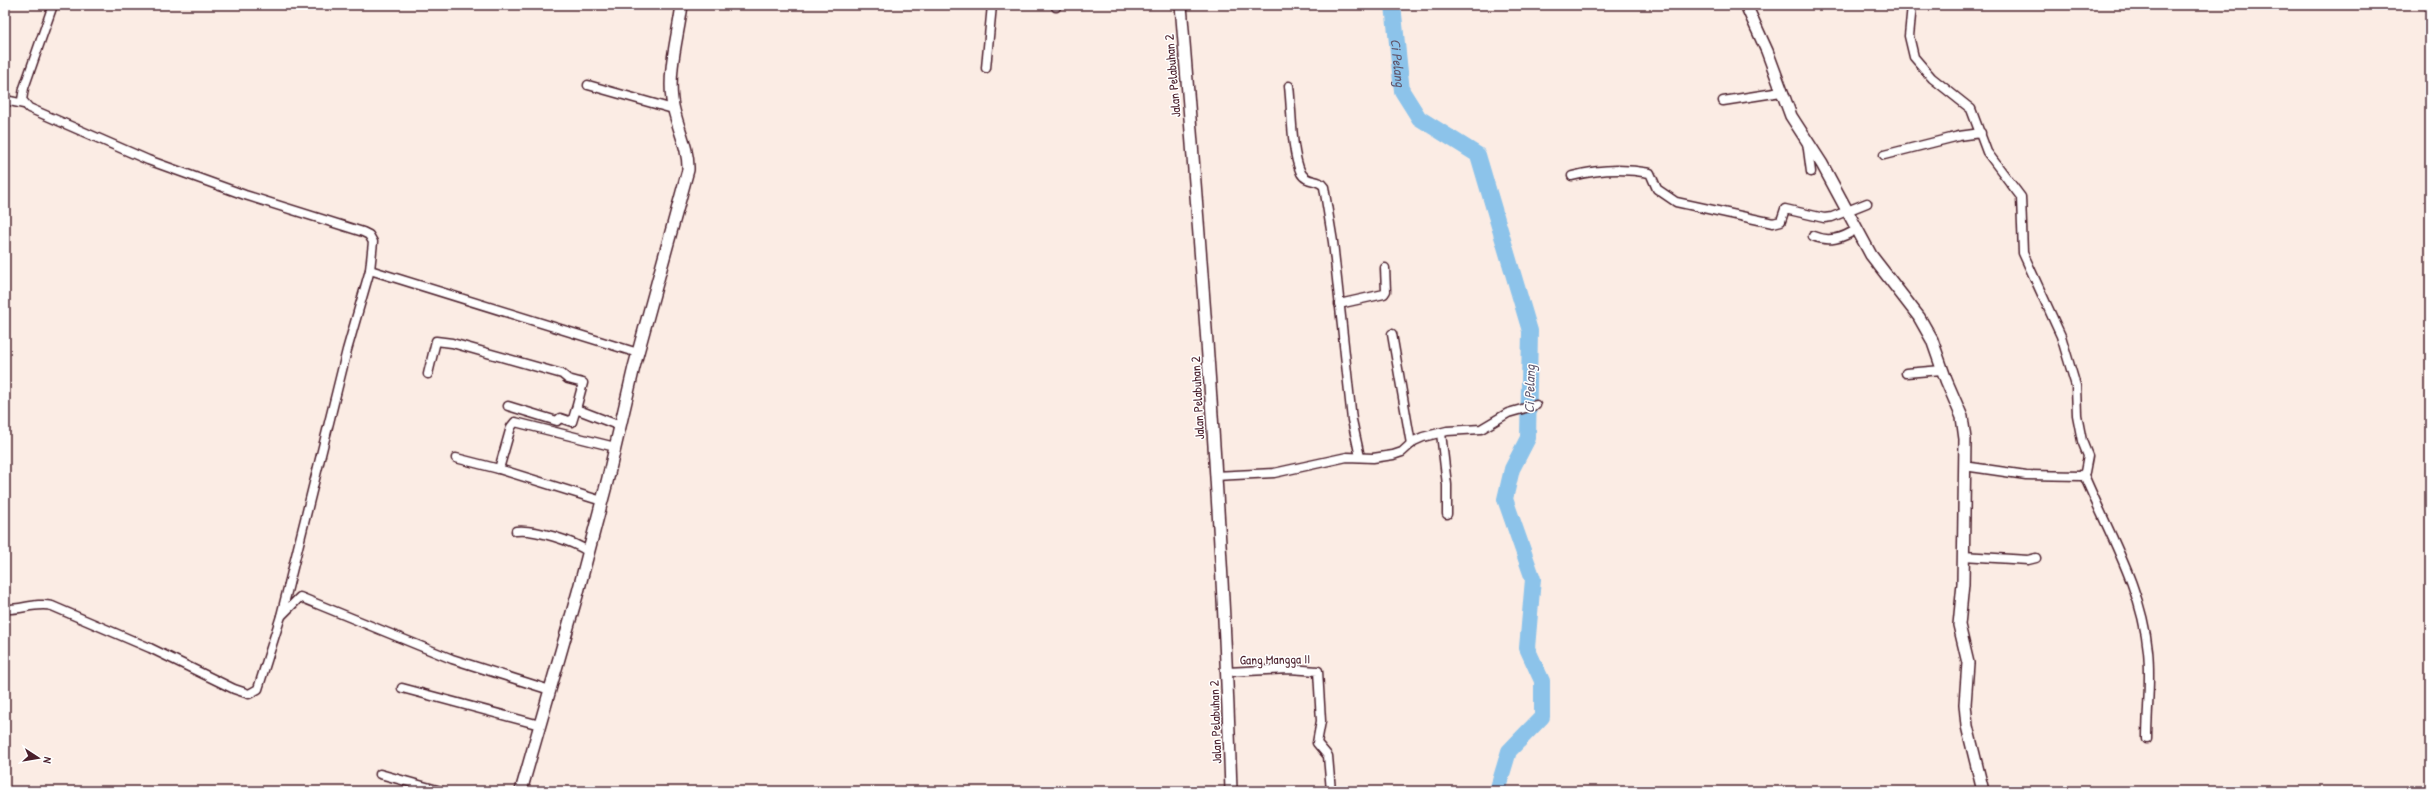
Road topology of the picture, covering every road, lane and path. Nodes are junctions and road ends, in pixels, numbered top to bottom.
1 (53, 5) edge
2 (682, 5) edge
3 (992, 5) edge
4 (1180, 5) edge
5 (1746, 5) edge
6 (1912, 5) edge
7 (986, 68) dead end
8 (588, 85) dead end
9 (1289, 86) dead end
10 (1781, 92) junction
11 (5, 100) edge
12 (1723, 101) dead end
13 (24, 104) junction
14 (673, 109) junction
15 (1981, 133) junction
16 (1806, 139) junction
17 (1884, 155) dead end
18 (1811, 172) dead end
19 (1572, 176) dead end
20 (1867, 203) dead end
21 (1847, 210) junction
22 (1856, 229) junction
23 (1813, 236) dead end
24 (1385, 268) dead end
25 (370, 270) junction
26 (1339, 304) junction
27 (1392, 334) dead end
28 (638, 353) junction
29 (1942, 370) junction
30 (1906, 373) dead end
31 (428, 374) dead end
32 (1536, 405) dead end
33 (508, 406) dead end
34 (576, 409) junction
35 (620, 426) junction
36 (1441, 433) junction
37 (1411, 444) junction
38 (615, 447) junction
39 (1360, 457) junction
40 (456, 458) dead end
41 (1964, 466) junction
42 (499, 469) junction
43 (2084, 475) junction
44 (1215, 476) junction
45 (602, 502) junction
46 (1447, 514) dead end
47 (516, 531) dead end
48 (589, 552) junction
49 (1963, 556) junction
50 (2036, 558) dead end
51 (5, 609) edge
52 (281, 616) junction
53 (1227, 672) junction
54 (402, 688) dead end
55 (550, 690) junction
56 (540, 725) junction
57 (2147, 739) dead end
58 (380, 774) dead end
59 (441, 791) edge
60 (521, 791) edge
61 (1231, 791) edge
62 (1331, 791) edge
63 (1983, 791) edge

1 - 13 street
2 - 14 street
3 - 7 street
4 - 44 street, Jalan Pelabuhan 2
5 - 10 street
6 - 15 street
8 - 14 street
9 - 26 street
10 - 12 street
10 - 16 street
11 - 13 street
13 - 25 street
14 - 28 street
15 - 17 street
15 - 43 street
16 - 18 street
16 - 21 street
19 - 21 street
20 - 21 street
21 - 22 street
22 - 23 street
22 - 29 street
24 - 26 street
25 - 28 street
25 - 52 street
26 - 39 street
27 - 37 street
28 - 35 street
29 - 30 street
29 - 41 street
31 - 34 street
32 - 36 street
33 - 34 street
34 - 35 street
35 - 38 street
36 - 37 street
36 - 46 street
37 - 39 street
38 - 42 street
38 - 45 street
39 - 44 street
40 - 42 street
41 - 43 street
41 - 49 street
42 - 45 street
43 - 57 street
44 - 53 street, Jalan Pelabuhan 2
45 - 48 street
47 - 48 street
48 - 55 street
49 - 50 street
49 - 63 street
51 - 52 street
52 - 55 street
53 - 61 street, Jalan Pelabuhan 2
53 - 62 street, Gang Mangga II
54 - 56 street
55 - 56 street
56 - 60 street
58 - 59 street

